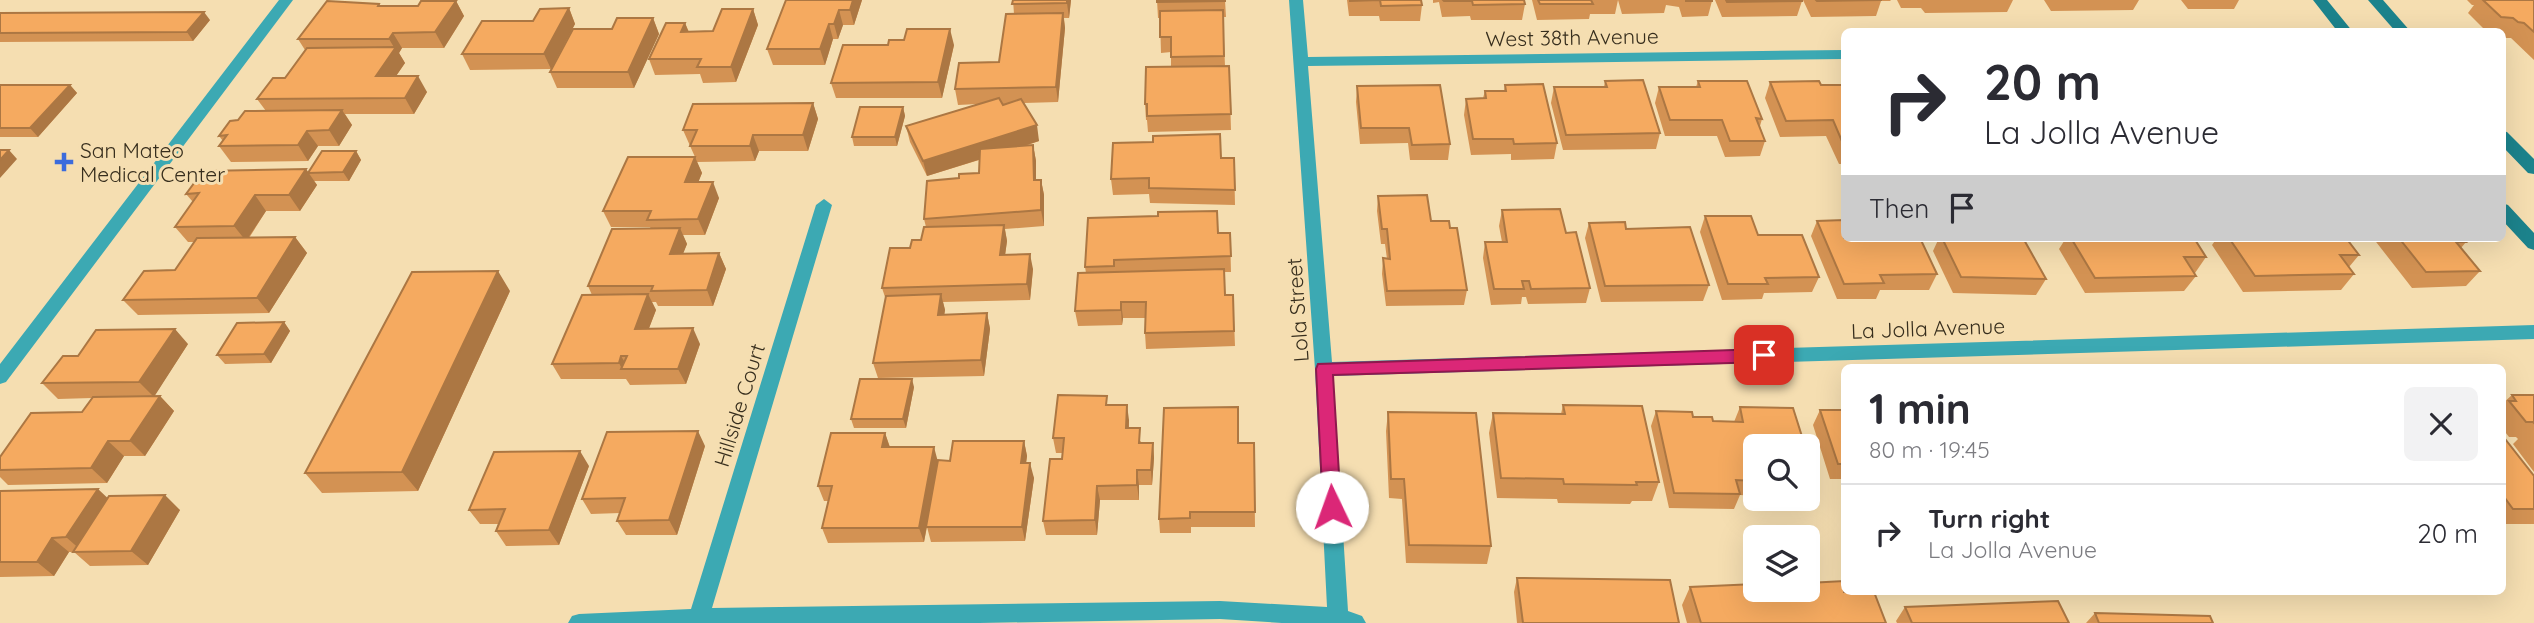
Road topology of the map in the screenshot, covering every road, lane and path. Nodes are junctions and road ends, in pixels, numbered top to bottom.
1 (286, 0) edge
2 (1296, 0) edge
3 (2320, 0) edge
4 (2375, 0) edge
5 (2343, 28) edge
6 (2400, 28) edge
7 (1841, 54) edge
8 (1300, 62) junction
9 (2506, 140) edge
10 (2534, 169) edge
11 (824, 205) dead end
12 (2506, 213) edge
13 (2534, 244) edge
14 (2534, 332) edge
15 (1324, 369) junction
16 (0, 377) edge
17 (699, 618) junction
18 (1346, 620) edge
19 (579, 623) edge

1 - 16 street
2 - 8 street, Lola Street
3 - 5 main road
4 - 6 main road
7 - 8 street, West 38th Avenue
8 - 15 street, Lola Street
9 - 10 main road
11 - 17 street, Hillside Court
12 - 13 main road
14 - 15 street, La Jolla Avenue
15 - 18 street, Lola Street
17 - 18 street
17 - 19 street

